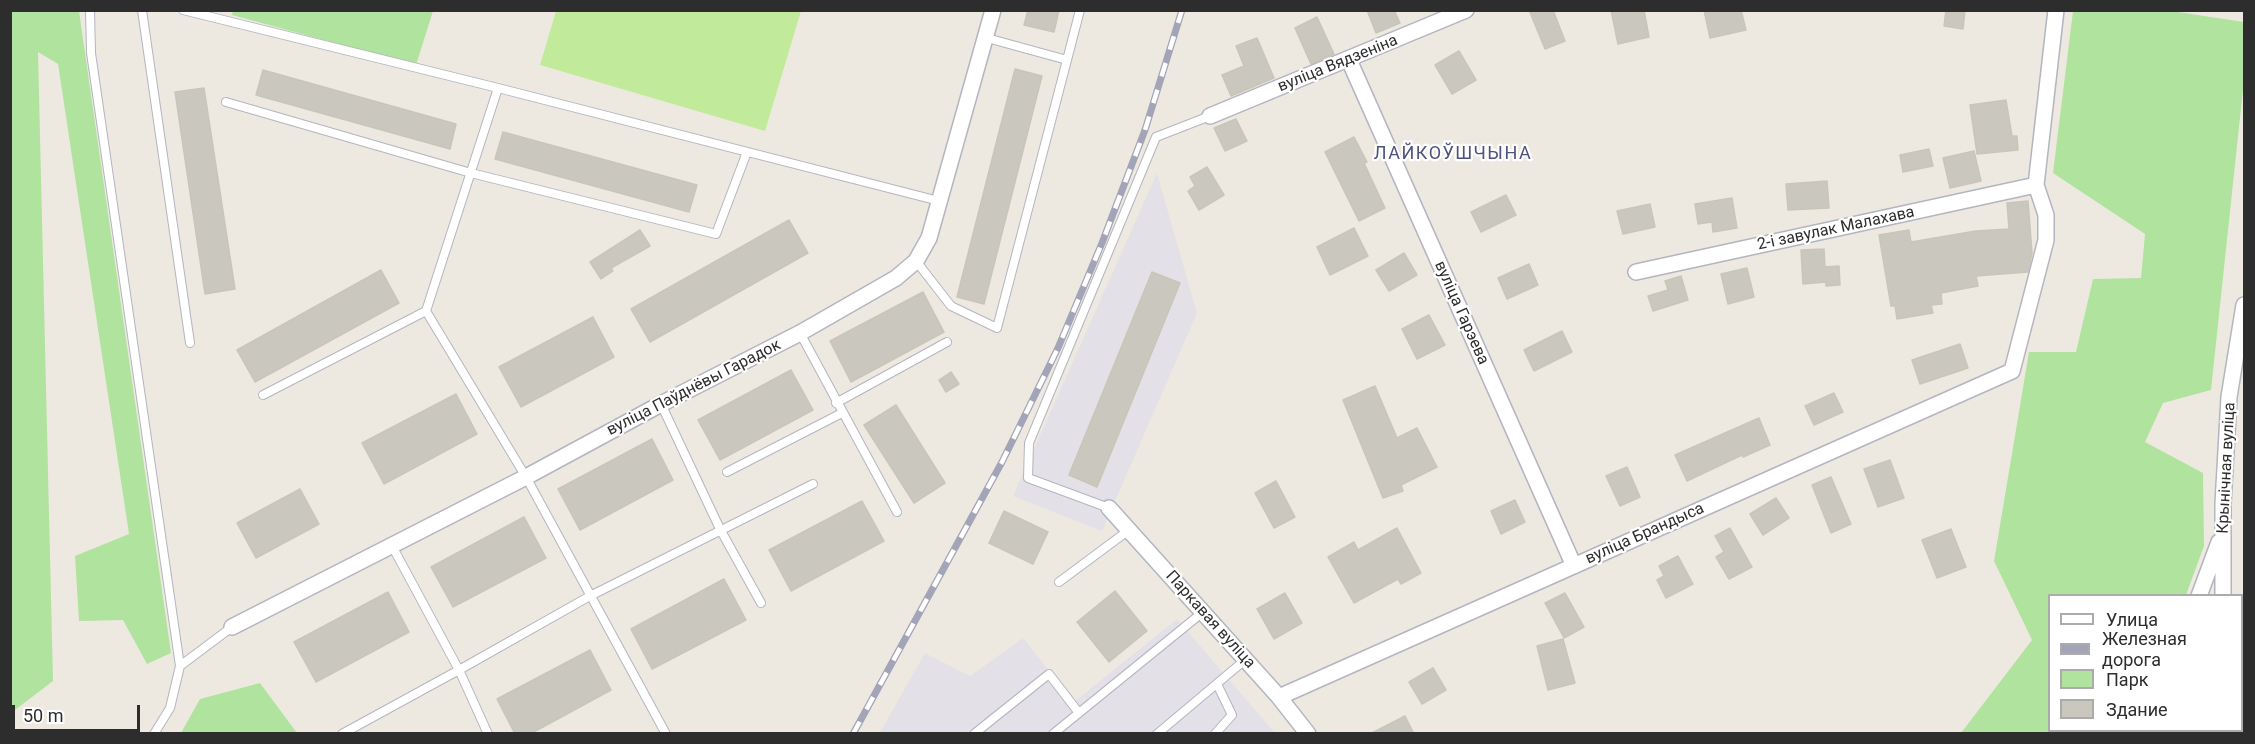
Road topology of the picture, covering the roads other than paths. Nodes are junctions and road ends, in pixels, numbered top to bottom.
1 (90, 10) edge
2 (142, 10) edge
3 (183, 10) edge
4 (993, 10) edge
5 (1080, 10) edge
6 (1466, 10) edge
7 (2056, 10) edge
8 (987, 38) junction
9 (1067, 60) junction
10 (1349, 60) junction
11 (498, 88) junction
12 (226, 102) dead end
13 (1210, 116) joint
14 (747, 152) junction
15 (471, 173) junction
16 (2036, 185) junction
17 (939, 201) junction
18 (916, 261) junction
19 (1636, 272) dead end
20 (2244, 305) edge
21 (426, 311) junction
22 (800, 333) junction
23 (947, 342) dead end
24 (190, 343) dead end
25 (263, 395) dead end
26 (836, 403) junction
27 (661, 404) junction
28 (842, 413) junction
29 (727, 472) dead end
30 (526, 477) junction
31 (813, 484) dead end
32 (1109, 507) joint
33 (897, 512) dead end
34 (720, 529) junction
35 (1129, 530) junction
36 (2223, 532) junction
37 (391, 544) junction
38 (1574, 566) junction
39 (1059, 582) dead end
40 (2200, 594) edge
41 (2223, 594) edge
42 (590, 596) junction
43 (761, 603) dead end
44 (1203, 612) junction
45 (232, 627) joint
46 (1245, 660) junction
47 (180, 666) junction
48 (459, 670) junction
49 (1217, 684) junction
50 (1279, 697) junction
51 (1079, 713) junction
52 (1308, 733) edge
53 (154, 734) edge
54 (342, 734) edge
55 (488, 734) edge
56 (666, 734) edge
57 (974, 734) edge
58 (1053, 734) edge
59 (1157, 734) edge
60 (1215, 734) edge

1 - 47 lane
2 - 24 lane
3 - 11 lane
4 - 8 street, вуліца Паўднёвы Гарадок
5 - 9 lane
6 - 10 street, вуліца Вядзеніна
7 - 16 street
8 - 9 lane
8 - 17 street, вуліца Паўднёвы Гарадок
9 - 18 lane
10 - 13 street, вуліца Вядзеніна
10 - 38 street, вуліца Гарэева
11 - 14 lane
11 - 15 lane
12 - 15 lane
13 - 32 lane
14 - 15 lane
14 - 17 lane
15 - 21 lane
16 - 19 street, 2-і завулак Малахава
16 - 38 street, вуліца Брандыса
17 - 18 street, вуліца Паўднёвы Гарадок
18 - 22 street, вуліца Паўднёвы Гарадок
20 - 36 street, Крынічная вуліца
21 - 25 lane
21 - 30 lane
22 - 26 lane
22 - 27 street, вуліца Паўднёвы Гарадок
23 - 26 lane
26 - 28 lane
27 - 30 street, вуліца Паўднёвы Гарадок
27 - 34 lane
28 - 29 lane
28 - 33 lane
30 - 37 street, вуліца Паўднёвы Гарадок
30 - 42 lane
31 - 34 lane
32 - 35 street, Паркавая вуліца
34 - 42 lane
34 - 43 lane
35 - 39 lane
35 - 44 street, Паркавая вуліца
36 - 40 street
36 - 41 street, Крынічная вуліца
37 - 45 street, вуліца Паўднёвы Гарадок
37 - 48 lane
38 - 50 street, вуліца Брандыса
42 - 48 lane
42 - 56 lane
44 - 46 street, Паркавая вуліца
44 - 51 lane
45 - 47 lane
46 - 49 lane
46 - 50 street, Паркавая вуліца
47 - 53 lane
48 - 54 lane
48 - 55 lane
49 - 59 lane
49 - 60 lane
50 - 52 street, Паркавая вуліца
51 - 57 lane
51 - 58 lane

